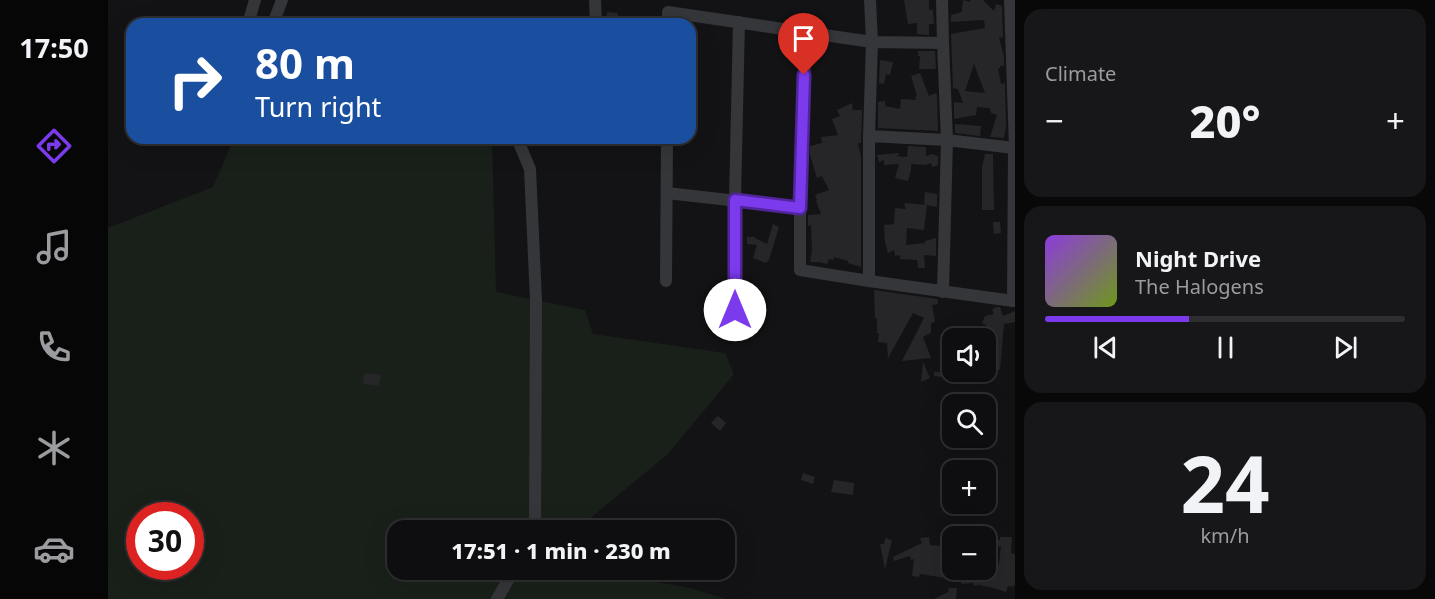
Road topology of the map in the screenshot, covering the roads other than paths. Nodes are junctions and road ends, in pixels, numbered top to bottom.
1 (255, 0) edge
2 (282, 0) edge
3 (595, 0) edge
4 (870, 0) edge
5 (942, 0) edge
6 (1009, 1) edge
7 (250, 18) edge
8 (275, 18) edge
9 (596, 18) edge
10 (668, 18) edge
11 (739, 22) junction
12 (806, 31) junction
13 (872, 42) junction
14 (943, 43) junction
15 (869, 135) junction
16 (947, 140) junction
17 (520, 144) edge
18 (667, 144) edge
19 (1015, 149) edge
20 (667, 194) junction
21 (735, 200) junction
22 (800, 208) junction
23 (666, 281) dead end
24 (869, 281) junction
25 (943, 292) junction
26 (1014, 302) edge
27 (735, 310) dead end
28 (535, 520) edge
29 (508, 580) edge
30 (497, 599) edge

1 - 7 street
2 - 8 street
3 - 9 street
4 - 13 street
5 - 14 street
6 - 19 street
10 - 11 street
11 - 12 street
11 - 21 street
12 - 13 street
12 - 22 street
13 - 14 street
13 - 15 street
14 - 16 street
15 - 16 street
15 - 24 street
16 - 19 street
16 - 25 street
17 - 28 street
18 - 20 street
19 - 26 street
20 - 21 street
20 - 23 street
21 - 22 street
21 - 27 street
22 - 24 street
24 - 25 street
25 - 26 street
29 - 30 street

